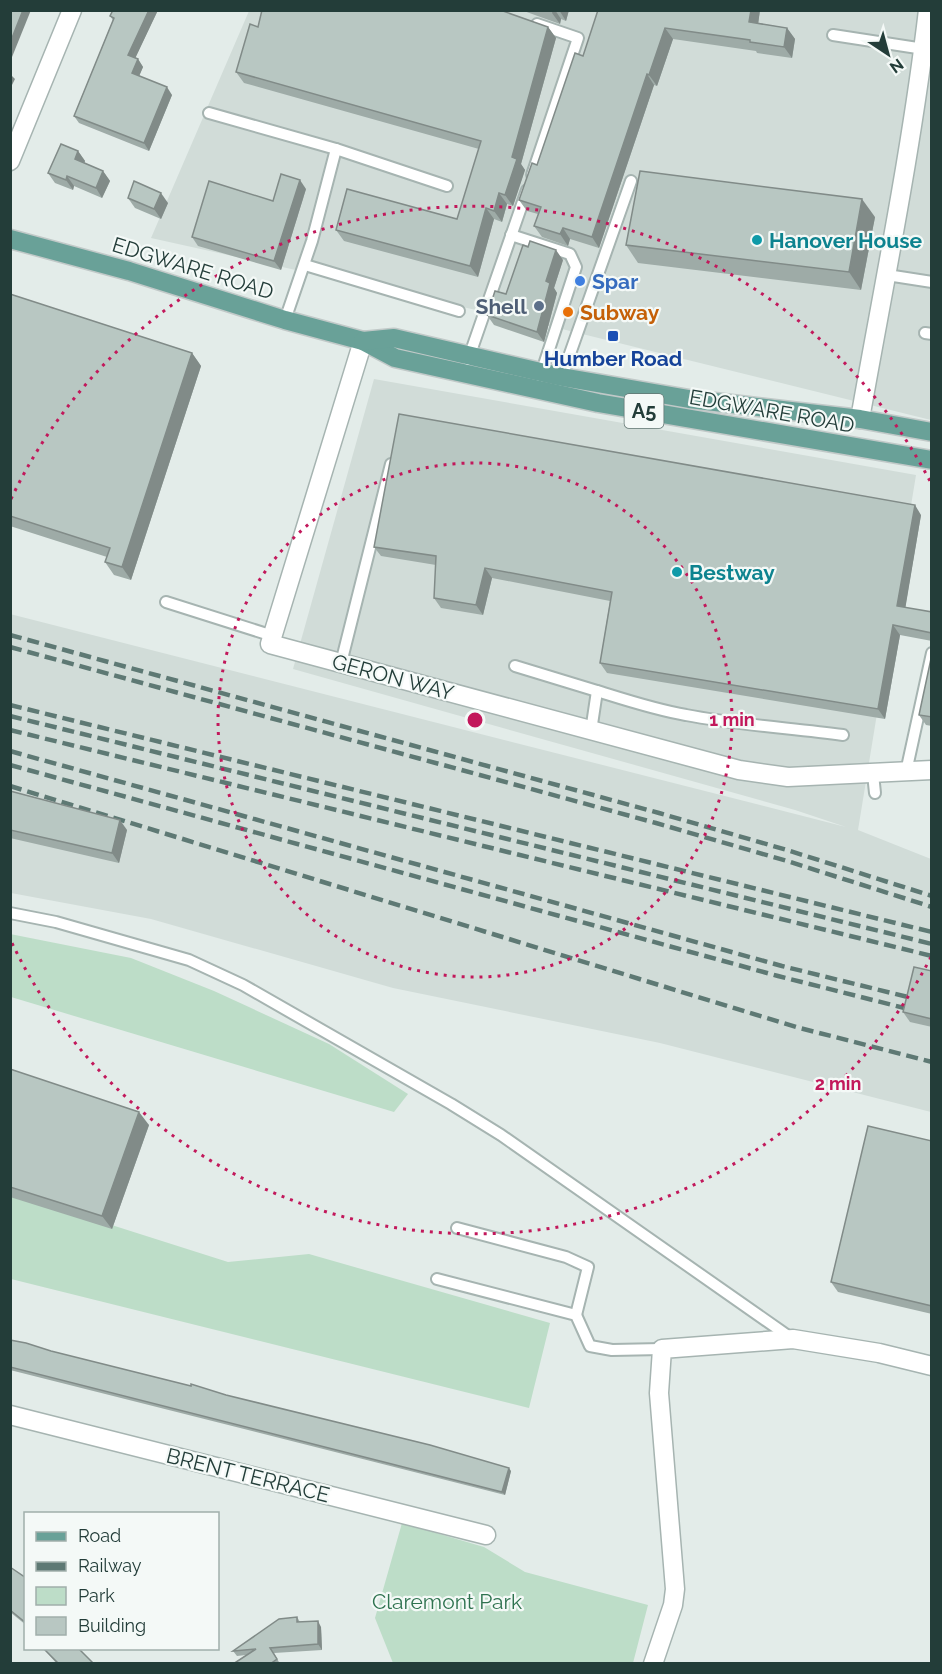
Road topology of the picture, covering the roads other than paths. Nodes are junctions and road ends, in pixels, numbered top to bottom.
1 (72, 10) edge
2 (928, 10) edge
3 (527, 21) edge
4 (833, 35) dead end
5 (926, 59) edge
6 (209, 113) dead end
7 (336, 149) junction
8 (10, 161) edge
9 (631, 181) dead end
10 (447, 186) dead end
11 (511, 235) junction
12 (10, 239) edge
13 (305, 265) junction
14 (887, 275) junction
15 (932, 282) edge
16 (459, 311) dead end
17 (285, 320) junction
18 (363, 342) junction
19 (466, 364) junction
20 (539, 381) junction
21 (559, 385) junction
22 (860, 419) junction
23 (932, 427) edge
24 (932, 432) edge
25 (392, 457) edge
26 (932, 460) edge
27 (166, 602) dead end
28 (273, 636) junction
29 (932, 653) edge
30 (341, 663) junction
31 (515, 666) dead end
32 (597, 691) junction
33 (591, 730) junction
34 (843, 735) dead end
35 (932, 770) edge
36 (906, 772) junction
37 (873, 774) junction
38 (874, 793) dead end
39 (10, 913) edge
40 (457, 1228) dead end
41 (437, 1279) dead end
42 (576, 1315) junction
43 (793, 1339) junction
44 (662, 1349) junction
45 (932, 1365) edge
46 (10, 1414) edge
47 (486, 1535) dead end
48 (654, 1659) edge

1 - 8 street
2 - 5 street
3 - 11 lane
4 - 5 lane
5 - 14 street
6 - 7 lane
7 - 10 lane
7 - 13 lane
9 - 21 lane
11 - 19 lane
11 - 20 lane
12 - 17 main road, EDGWARE ROAD / A5
13 - 16 lane
13 - 17 lane
14 - 15 lane
14 - 22 street
17 - 18 main road, EDGWARE ROAD / A5
18 - 19 main road, EDGWARE ROAD / A5
18 - 28 street
19 - 20 main road, EDGWARE ROAD / A5
20 - 21 main road, EDGWARE ROAD / A5
21 - 22 main road, EDGWARE ROAD / A5
21 - 26 main road, EDGWARE ROAD / A5
22 - 23 main road
22 - 24 main road, EDGWARE ROAD / A5
25 - 30 lane
27 - 28 lane
28 - 30 street, GERON WAY
29 - 36 lane
30 - 33 street, GERON WAY
31 - 32 lane
32 - 33 lane
32 - 34 lane
33 - 37 street, GERON WAY
35 - 36 street, GERON WAY
36 - 37 street, GERON WAY
37 - 38 lane
39 - 43 lane
40 - 42 lane
41 - 42 lane
42 - 44 lane
43 - 44 street
43 - 45 street
44 - 48 street
46 - 47 street, BRENT TERRACE

